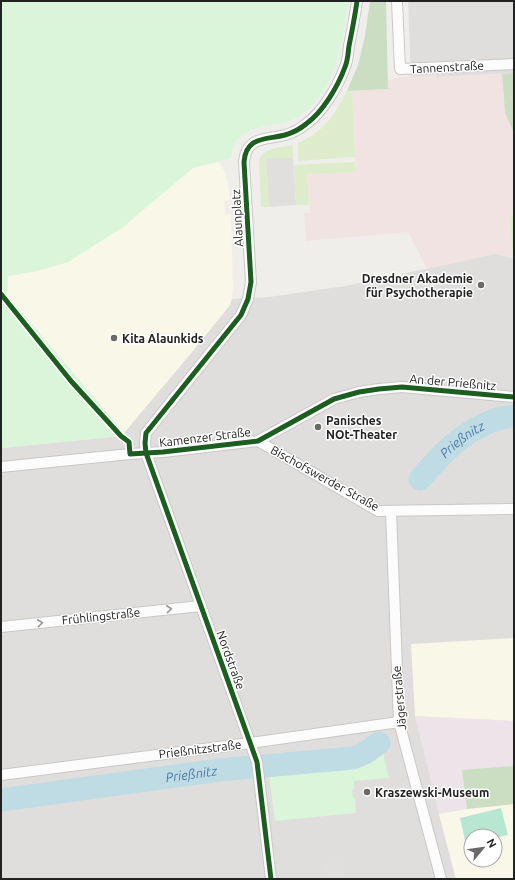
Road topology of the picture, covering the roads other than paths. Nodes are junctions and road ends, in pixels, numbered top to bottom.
1 (357, 1) edge
2 (397, 1) edge
3 (514, 64) edge
4 (514, 397) edge
5 (258, 441) junction
6 (146, 454) junction
7 (1, 467) edge
8 (514, 509) edge
9 (391, 511) junction
10 (201, 606) junction
11 (1, 627) edge
12 (399, 722) junction
13 (250, 743) junction
14 (1, 775) edge
15 (271, 879) edge
16 (441, 879) edge

1 - 6 street, Alaunplatz
2 - 3 street, Tannenstraße
4 - 5 street, An der Prießnitz
5 - 6 street, Kamenzer Straße
5 - 9 street, Bischofswerder Straße
6 - 7 street, Kamenzer Straße
6 - 10 street, Nordstraße
8 - 9 street, Bischofswerder Straße
9 - 12 street, Jägerstraße
11 -> 10 street, Frühlingstraße
10 - 13 street, Nordstraße
12 - 13 street, Prießnitzstraße
12 - 16 street, Jägerstraße
13 - 14 street, Prießnitzstraße
13 - 15 street, Nordstraße

